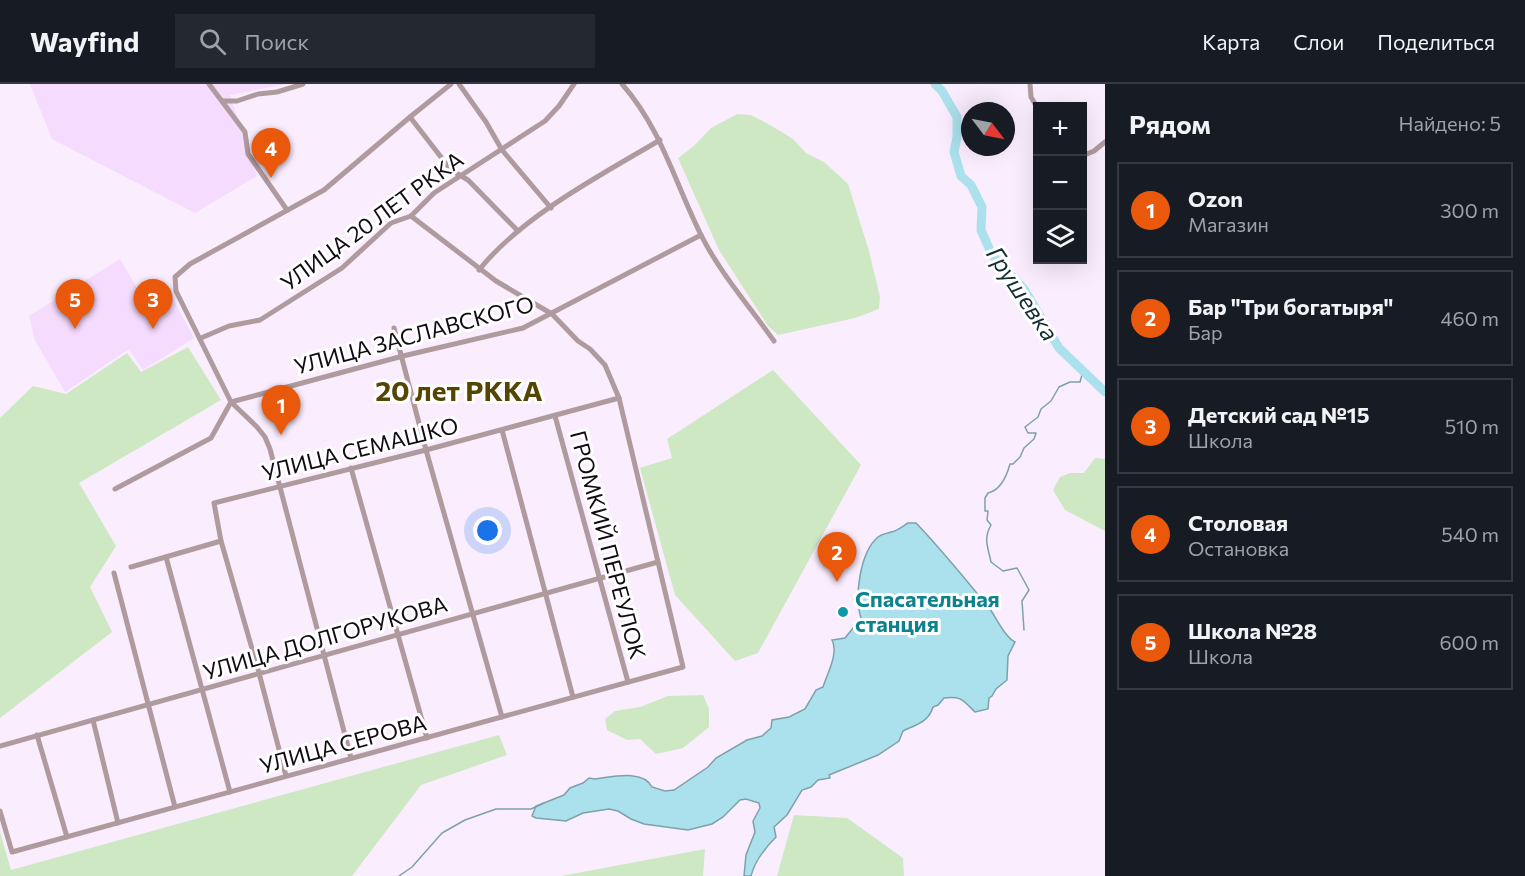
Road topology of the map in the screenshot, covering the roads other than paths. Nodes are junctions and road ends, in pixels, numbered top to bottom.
1 (209, 84) edge
2 (303, 84) edge
3 (451, 84) edge
4 (459, 84) edge
5 (574, 84) edge
6 (622, 84) edge
7 (1030, 84) edge
8 (223, 100) junction
9 (1034, 102) edge
10 (410, 117) junction
11 (660, 140) junction
12 (1105, 142) edge
13 (502, 150) junction
14 (1087, 154) edge
15 (460, 176) junction
16 (551, 208) junction
17 (287, 210) junction
18 (411, 216) junction
19 (519, 231) junction
20 (701, 235) junction
21 (479, 270) junction
22 (552, 314) junction
23 (394, 328) dead end
24 (201, 338) junction
25 (774, 341) dead end
26 (403, 356) junction
27 (620, 398) junction
28 (231, 402) junction
29 (555, 416) junction
30 (502, 430) junction
31 (426, 450) junction
32 (351, 468) junction
33 (279, 486) junction
34 (115, 489) dead end
35 (221, 541) junction
36 (166, 557) junction
37 (658, 562) junction
38 (131, 567) dead end
39 (114, 573) dead end
40 (600, 578) junction
41 (545, 594) junction
42 (473, 614) junction
43 (398, 635) junction
44 (324, 655) junction
45 (259, 673) junction
46 (628, 682) junction
47 (203, 689) junction
48 (573, 697) junction
49 (148, 704) junction
50 (502, 717) junction
51 (93, 720) junction
52 (37, 735) junction
53 (427, 738) junction
54 (0, 746) edge
55 (351, 758) junction
56 (286, 776) junction
57 (230, 792) junction
58 (175, 807) junction
59 (0, 811) edge
60 (118, 823) junction
61 (67, 837) junction

1 - 8 street
2 - 8 street
3 - 10 street
4 - 13 street
5 - 13 street, УЛИЦА 20 ЛЕТ РККА
6 - 11 street
7 - 9 street
8 - 17 street
10 - 15 street
10 - 17 street
11 - 16 street
11 - 20 street
12 - 14 street
13 - 15 street, УЛИЦА 20 ЛЕТ РККА
13 - 16 street
15 - 18 street, УЛИЦА 20 ЛЕТ РККА
15 - 19 street
16 - 19 street
17 - 24 street
18 - 21 street
18 - 24 street, УЛИЦА 20 ЛЕТ РККА
19 - 21 street
20 - 22 street, УЛИЦА ЗАСЛАВСКОГО
20 - 25 street
21 - 22 street
22 - 26 street, УЛИЦА ЗАСЛАВСКОГО
22 - 27 street
23 - 26 street
24 - 28 street
26 - 28 street, УЛИЦА ЗАСЛАВСКОГО
26 - 31 street
27 - 29 street, УЛИЦА СЕМАШКО
27 - 37 street
28 - 33 street
28 - 34 street
29 - 30 street, УЛИЦА СЕМАШКО
29 - 40 street, ГРОМКИЙ ПЕРЕУЛОК
30 - 31 street, УЛИЦА СЕМАШКО
30 - 41 street
31 - 32 street, УЛИЦА СЕМАШКО
31 - 42 street
32 - 33 street, УЛИЦА СЕМАШКО
32 - 43 street
33 - 35 street, УЛИЦА СЕМАШКО
33 - 44 street
35 - 36 street
35 - 45 street
36 - 38 street
36 - 47 street
37 - 40 street, УЛИЦА ДОЛГОРУКОВА
37 - 46 street, УЛИЦА СЕРОВА
39 - 49 street
40 - 41 street, УЛИЦА ДОЛГОРУКОВА
40 - 46 street, ГРОМКИЙ ПЕРЕУЛОК
41 - 42 street, УЛИЦА ДОЛГОРУКОВА
41 - 48 street
42 - 43 street, УЛИЦА ДОЛГОРУКОВА
42 - 50 street
43 - 44 street, УЛИЦА ДОЛГОРУКОВА
43 - 53 street
44 - 45 street, УЛИЦА ДОЛГОРУКОВА
44 - 55 street
45 - 47 street, УЛИЦА ДОЛГОРУКОВА
45 - 56 street
46 - 48 street, УЛИЦА СЕРОВА
47 - 49 street, УЛИЦА ДОЛГОРУКОВА
47 - 57 street
48 - 50 street, УЛИЦА СЕРОВА
49 - 51 street, УЛИЦА ДОЛГОРУКОВА
49 - 58 street
50 - 53 street, УЛИЦА СЕРОВА
51 - 52 street, УЛИЦА ДОЛГОРУКОВА
51 - 60 street
52 - 54 street, УЛИЦА ДОЛГОРУКОВА
52 - 61 street
53 - 55 street, УЛИЦА СЕРОВА
55 - 56 street, УЛИЦА СЕРОВА
56 - 57 street, УЛИЦА СЕРОВА
57 - 58 street, УЛИЦА СЕРОВА
58 - 60 street, УЛИЦА СЕРОВА
59 - 61 street, УЛИЦА СЕРОВА
60 - 61 street, УЛИЦА СЕРОВА

